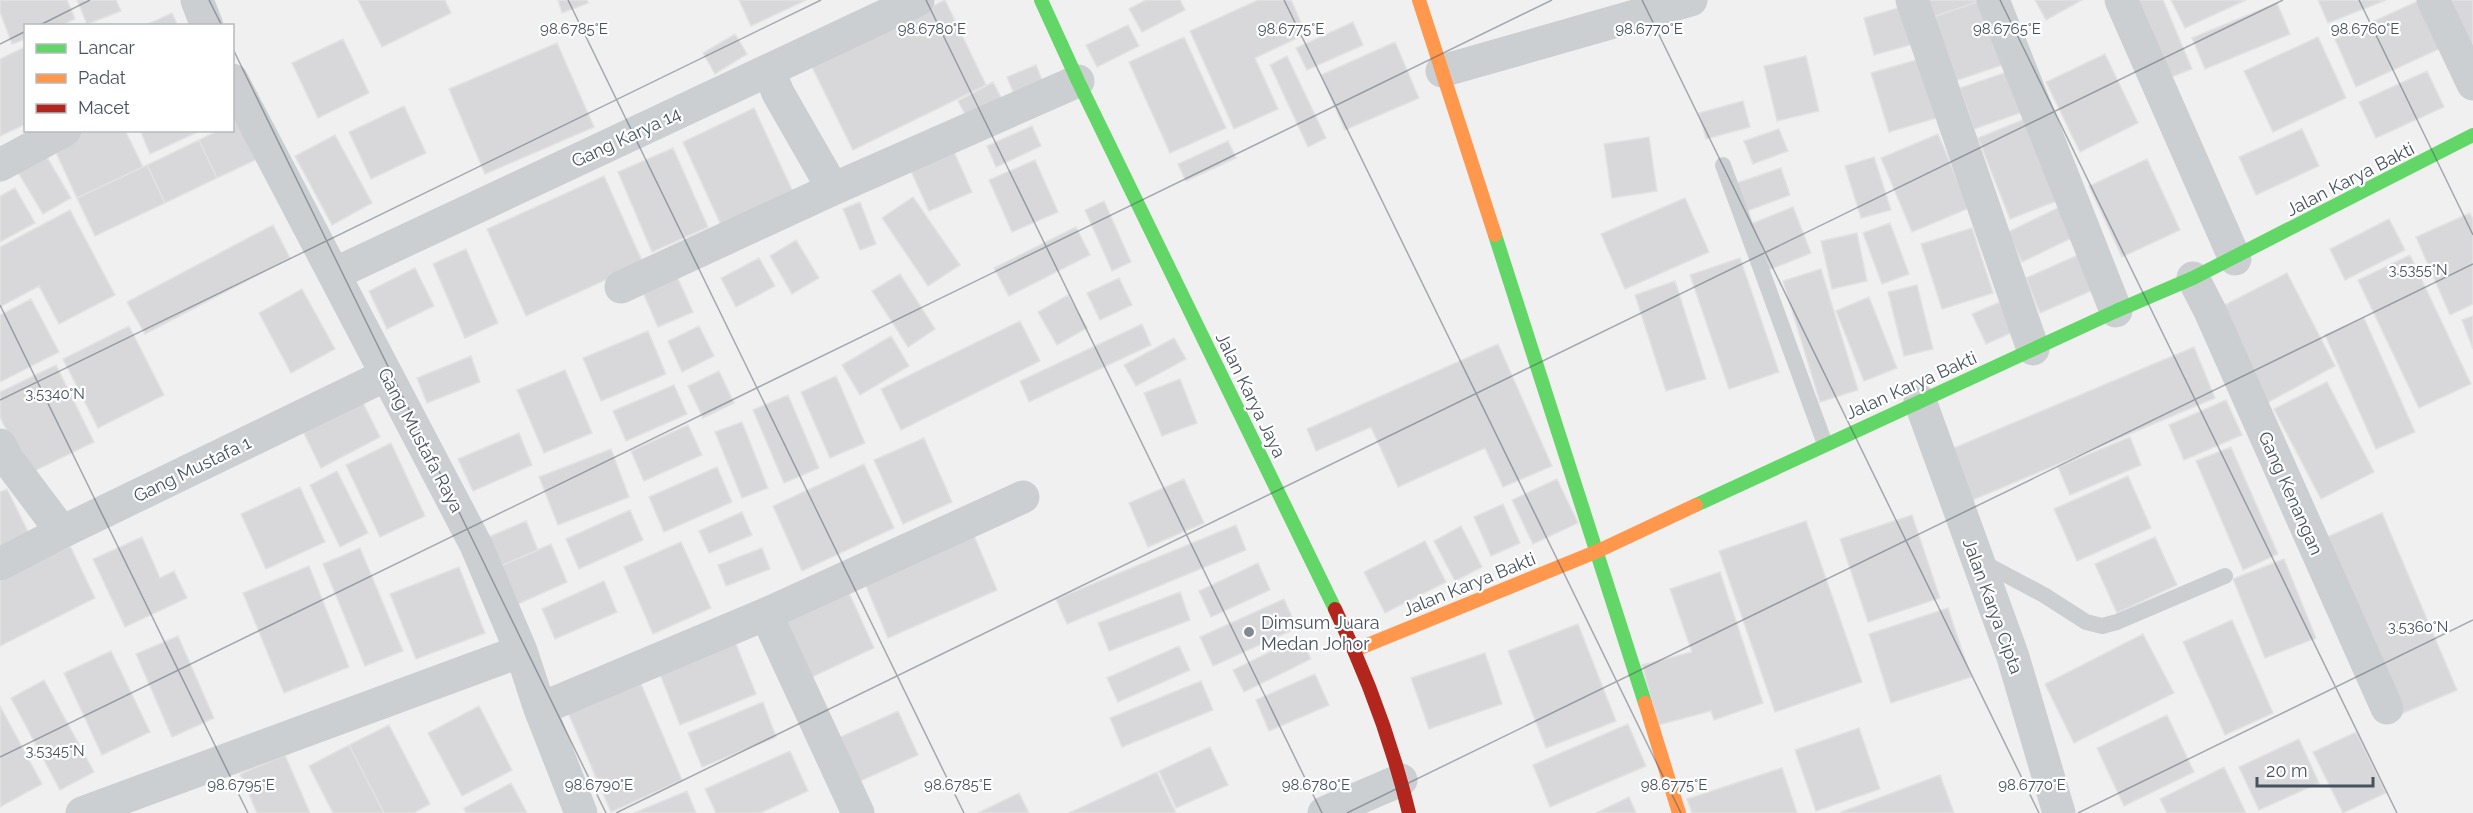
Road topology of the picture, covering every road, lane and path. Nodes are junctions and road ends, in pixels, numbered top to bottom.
1 (196, 0) edge
2 (918, 0) edge
3 (1041, 0) edge
4 (1419, 0) edge
5 (1691, 0) edge
6 (1912, 0) edge
7 (1993, 0) edge
8 (2121, 0) edge
9 (2433, 0) edge
10 (206, 24) edge
11 (769, 70) junction
12 (1442, 71) junction
13 (1078, 81) junction
14 (234, 84) edge
15 (2473, 84) edge
16 (61, 132) edge
17 (2473, 135) edge
18 (0, 165) edge
19 (1723, 165) dead end
20 (833, 189) junction
21 (2235, 259) junction
22 (334, 274) junction
23 (2193, 278) junction
24 (621, 287) dead end
25 (2116, 311) junction
26 (2032, 350) junction
27 (386, 375) junction
28 (1920, 401) junction
29 (1825, 444) junction
30 (0, 445) edge
31 (1023, 497) dead end
32 (62, 532) junction
33 (1598, 551) junction
34 (1977, 559) junction
35 (0, 564) edge
36 (2225, 576) dead end
37 (766, 614) junction
38 (1355, 650) junction
39 (521, 651) junction
40 (2386, 708) dead end
41 (540, 709) junction
42 (1401, 780) junction
43 (82, 813) edge
44 (581, 813) edge
45 (858, 813) edge
46 (1324, 813) edge
47 (1409, 813) edge
48 (1679, 813) edge
49 (2060, 813) edge

1 - 10 street
2 - 11 street, Gang Karya 14
3 - 13 street, Jalan Karya Jaya
4 - 12 street
5 - 12 street
6 - 26 street
7 - 25 street
8 - 21 street
9 - 15 street
11 - 20 street
11 - 22 street, Gang Karya 14
12 - 33 street
13 - 20 street
13 - 38 street, Jalan Karya Jaya
14 - 22 street, Gang Mustafa Raya
16 - 18 street
17 - 21 street, Jalan Karya Bakti
19 - 29 lane
20 - 24 street
21 - 23 street, Jalan Karya Bakti
22 - 27 street, Gang Mustafa Raya
23 - 25 street, Jalan Karya Bakti
23 - 40 street, Gang Kenangan
25 - 26 street, Jalan Karya Bakti
26 - 28 street, Jalan Karya Bakti
27 - 32 street, Gang Mustafa 1
27 - 39 street, Gang Mustafa Raya
28 - 29 street, Jalan Karya Bakti
28 - 34 street, Jalan Karya Cipta
29 - 33 street, Jalan Karya Bakti
30 - 32 street
31 - 37 street
32 - 35 street, Gang Mustafa 1
33 - 38 street, Jalan Karya Bakti
33 - 48 street
34 - 36 lane
34 - 49 street, Jalan Karya Cipta
37 - 41 street
37 - 45 street
38 - 42 street, Jalan Karya Jaya
39 - 41 street, Gang Mustafa Raya
39 - 43 street
41 - 44 street, Gang Mustafa Raya
42 - 46 street
42 - 47 street, Jalan Karya Jaya

